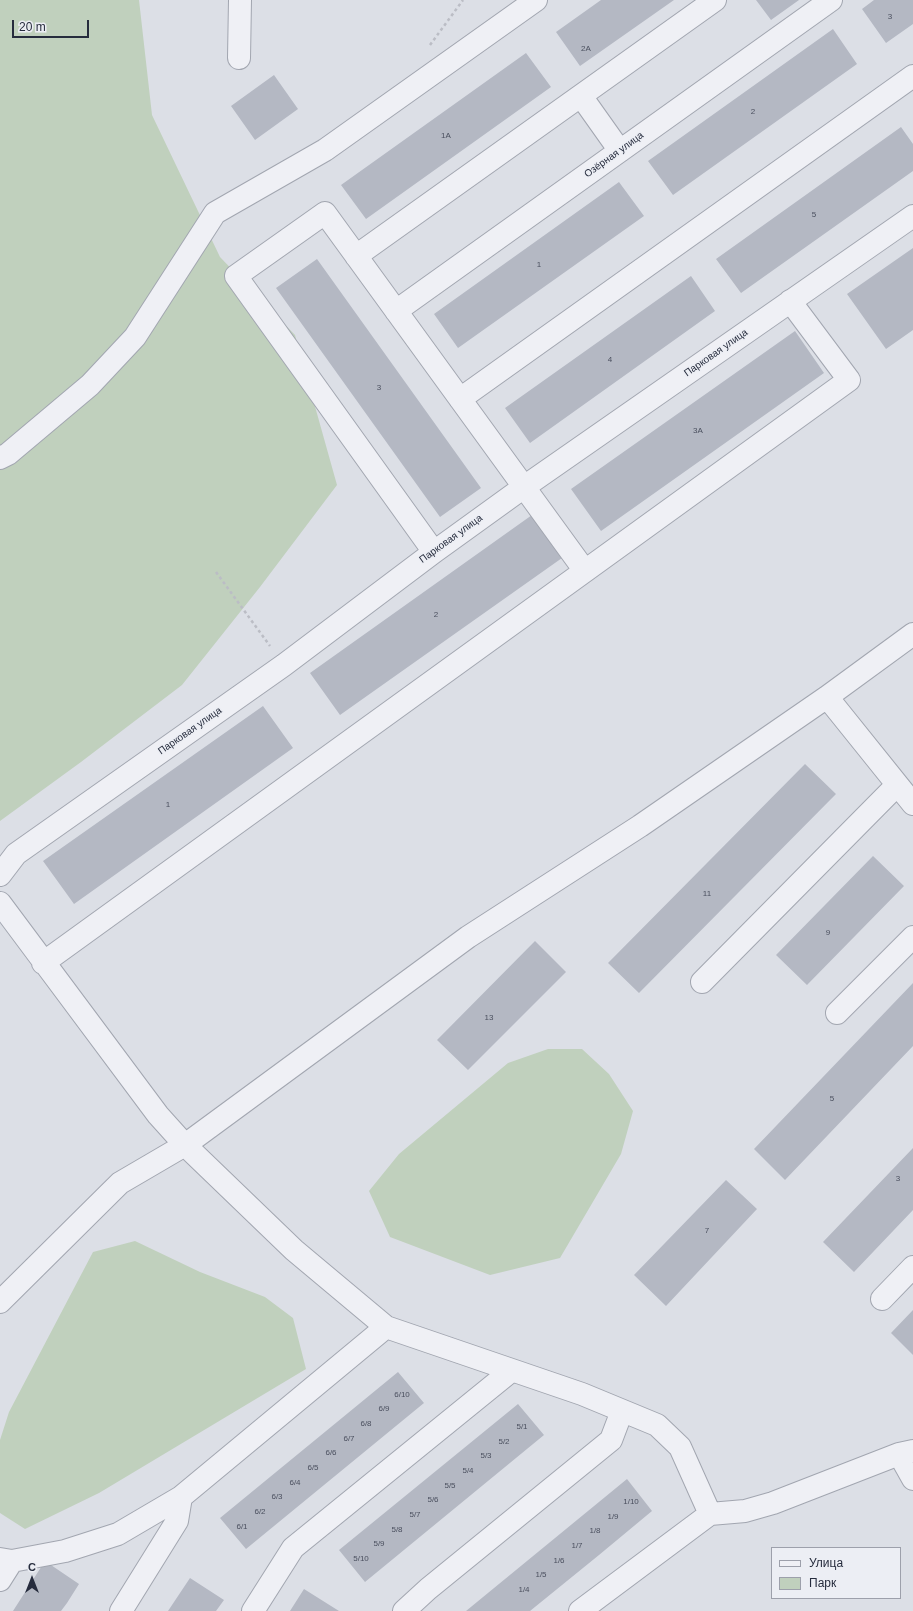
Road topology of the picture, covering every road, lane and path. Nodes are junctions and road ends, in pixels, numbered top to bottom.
1 (240, 0) edge
2 (536, 0) edge
3 (715, 0) edge
4 (831, 0) edge
5 (239, 58) dead end
6 (913, 76) edge
7 (581, 96) junction
8 (620, 151) junction
9 (913, 216) edge
10 (356, 256) junction
11 (790, 301) junction
12 (396, 310) junction
13 (460, 399) junction
14 (0, 458) edge
15 (524, 487) junction
16 (434, 552) junction
17 (586, 571) junction
18 (216, 572) dead end
19 (913, 634) edge
20 (284, 665) junction
21 (827, 697) junction
22 (897, 785) junction
23 (913, 804) edge
24 (0, 875) edge
25 (0, 903) edge
26 (913, 937) edge
27 (43, 963) junction
28 (702, 982) dead end
29 (837, 1013) dead end
30 (185, 1145) junction
31 (913, 1267) edge
32 (882, 1299) dead end
33 (0, 1302) edge
34 (386, 1327) junction
35 (512, 1370) junction
36 (622, 1411) junction
37 (906, 1452) edge
38 (913, 1479) edge
39 (181, 1497) junction
40 (710, 1514) junction
41 (6, 1560) edge
42 (0, 1580) edge
43 (121, 1611) edge
44 (253, 1611) edge
45 (404, 1611) edge
46 (580, 1611) edge

1 - 5 street
2 - 14 street
3 - 7 street
4 - 8 street, Озёрная улица
6 - 13 street
7 - 8 street
7 - 10 street
8 - 12 street, Озёрная улица
9 - 11 street, Парковая улица
10 - 12 street
10 - 16 street
11 - 15 street, Парковая улица
11 - 17 street
12 - 13 street
13 - 15 street
15 - 16 street, Парковая улица
15 - 17 street
16 - 20 street, Парковая улица
17 - 27 street
18 - 20 path
19 - 21 street
20 - 24 street, Парковая улица
21 - 22 street
21 - 30 street
22 - 23 street
22 - 28 street
25 - 27 street
26 - 29 street
27 - 30 street
30 - 33 street
30 - 34 street
31 - 32 street
34 - 35 street
34 - 39 street
35 - 36 street
35 - 44 street
36 - 40 street
36 - 45 street
37 - 38 street
37 - 40 street
39 - 41 street
39 - 43 street
40 - 46 street
41 - 42 street

